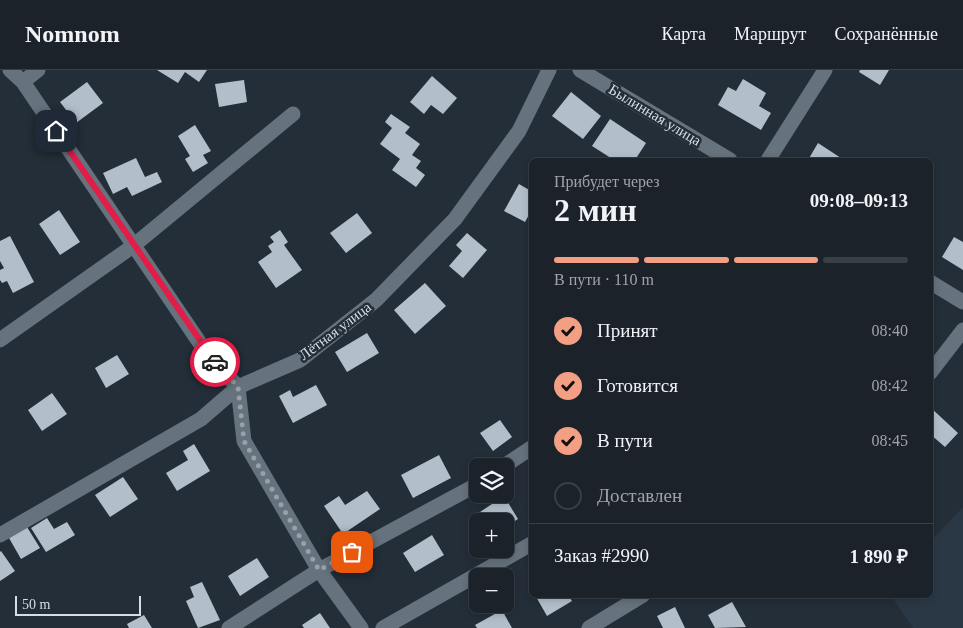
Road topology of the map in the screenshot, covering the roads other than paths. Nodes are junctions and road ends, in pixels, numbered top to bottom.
1 (10, 70) edge
2 (38, 70) edge
3 (550, 70) edge
4 (580, 70) edge
5 (826, 70) edge
6 (23, 82) junction
7 (293, 114) dead end
8 (727, 158) edge
9 (769, 158) edge
10 (133, 246) junction
11 (933, 284) edge
12 (963, 302) edge
13 (963, 330) edge
14 (0, 340) edge
15 (933, 369) edge
16 (238, 387) junction
17 (529, 449) edge
18 (514, 459) edge
19 (469, 489) edge
20 (0, 535) edge
21 (529, 545) edge
22 (319, 570) junction
23 (638, 598) edge
24 (596, 626) edge
25 (229, 628) edge
26 (361, 628) edge
27 (383, 628) edge

1 - 6 street
2 - 6 street
3 - 16 street, Лётная улица
4 - 8 street, Былинная улица
5 - 9 street
6 - 10 street
7 - 10 street
10 - 14 street
10 - 16 street
11 - 12 street
13 - 15 street
16 - 20 street, Лётная улица
16 - 22 street
17 - 18 street
19 - 22 street
21 - 27 street
22 - 25 street
22 - 26 street
23 - 24 street

